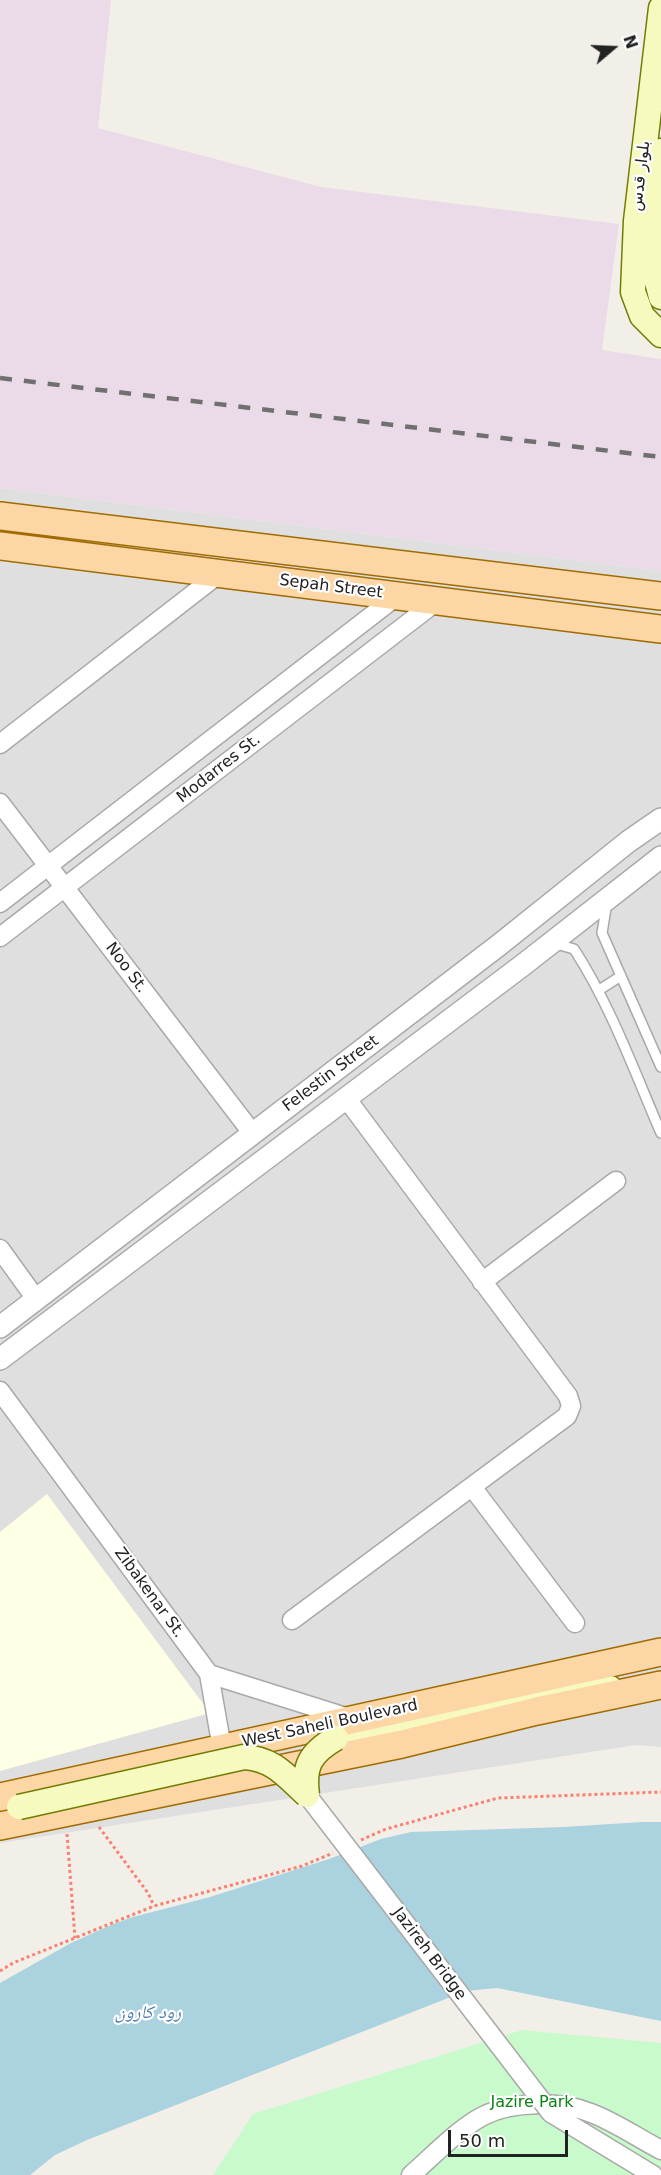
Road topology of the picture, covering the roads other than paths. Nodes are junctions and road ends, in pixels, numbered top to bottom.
1 (661, 8) edge
2 (661, 143) edge
3 (661, 297) edge
4 (661, 335) edge
5 (0, 516) edge
6 (0, 546) edge
7 (220, 573) junction
8 (397, 596) junction
9 (661, 596) edge
10 (437, 601) junction
11 (661, 629) edge
12 (0, 744) edge
13 (0, 803) edge
14 (661, 819) edge
15 (661, 857) edge
16 (48, 866) junction
17 (65, 888) junction
18 (608, 898) junction
19 (0, 903) edge
20 (0, 938) edge
21 (551, 943) junction
22 (621, 976) junction
23 (599, 990) junction
24 (434, 995) junction
25 (451, 1019) junction
26 (661, 1067) edge
27 (346, 1098) junction
28 (661, 1133) edge
29 (253, 1134) junction
30 (616, 1181) dead end
31 (0, 1250) edge
32 (482, 1282) junction
33 (36, 1299) junction
34 (0, 1327) edge
35 (0, 1359) edge
36 (0, 1391) edge
37 (472, 1487) junction
38 (292, 1620) dead end
39 (575, 1623) dead end
40 (661, 1652) edge
41 (209, 1674) junction
42 (661, 1685) edge
43 (353, 1719) junction
44 (222, 1748) junction
45 (307, 1796) junction
46 (6, 1805) edge
47 (0, 1826) edge
48 (661, 2150) edge
49 (411, 2175) edge
50 (652, 2175) edge

1 - 4 main road, بلوار قدس
2 - 3 main road, بلوار قدس
5 - 9 main road, Sepah Street
6 - 7 main road, Sepah Street
7 - 8 main road, Sepah Street
7 - 12 street
8 - 10 main road, Sepah Street
8 - 16 street, Modarres St.
10 - 11 main road, Sepah Street
10 - 17 street, Modarres St.
13 - 16 street, Noo St.
14 - 24 street, Felestin Street
15 - 18 street, Felestin Street
16 - 17 street, Noo St.
16 - 19 street, Modarres St.
17 - 20 street, Modarres St.
17 - 29 street, Noo St.
18 - 21 street, Felestin Street
18 - 22 lane
21 - 23 lane
21 - 25 street, Felestin Street
22 - 23 lane
22 - 26 lane
23 - 28 lane
24 - 25 street
24 - 29 street, Felestin Street
25 - 27 street, Felestin Street
27 - 32 street
27 - 35 street, Felestin Street
29 - 33 street, Felestin Street
30 - 32 street
31 - 33 street
32 - 37 street
33 - 34 street, Felestin Street
36 - 41 street, Zibakenar St.
37 - 38 street
37 - 39 street
40 - 43 main road, West Saheli Boulevard
41 - 43 street
41 - 44 street
42 - 45 main road, bridge
42 - 47 main road, West Saheli Boulevard
43 - 44 main road, West Saheli Boulevard
44 - 46 main road, West Saheli Boulevard
45 - 46 main road, bridge
45 - 50 street, Jazireh Bridge, bridge
46 - 47 main road
48 - 49 street

